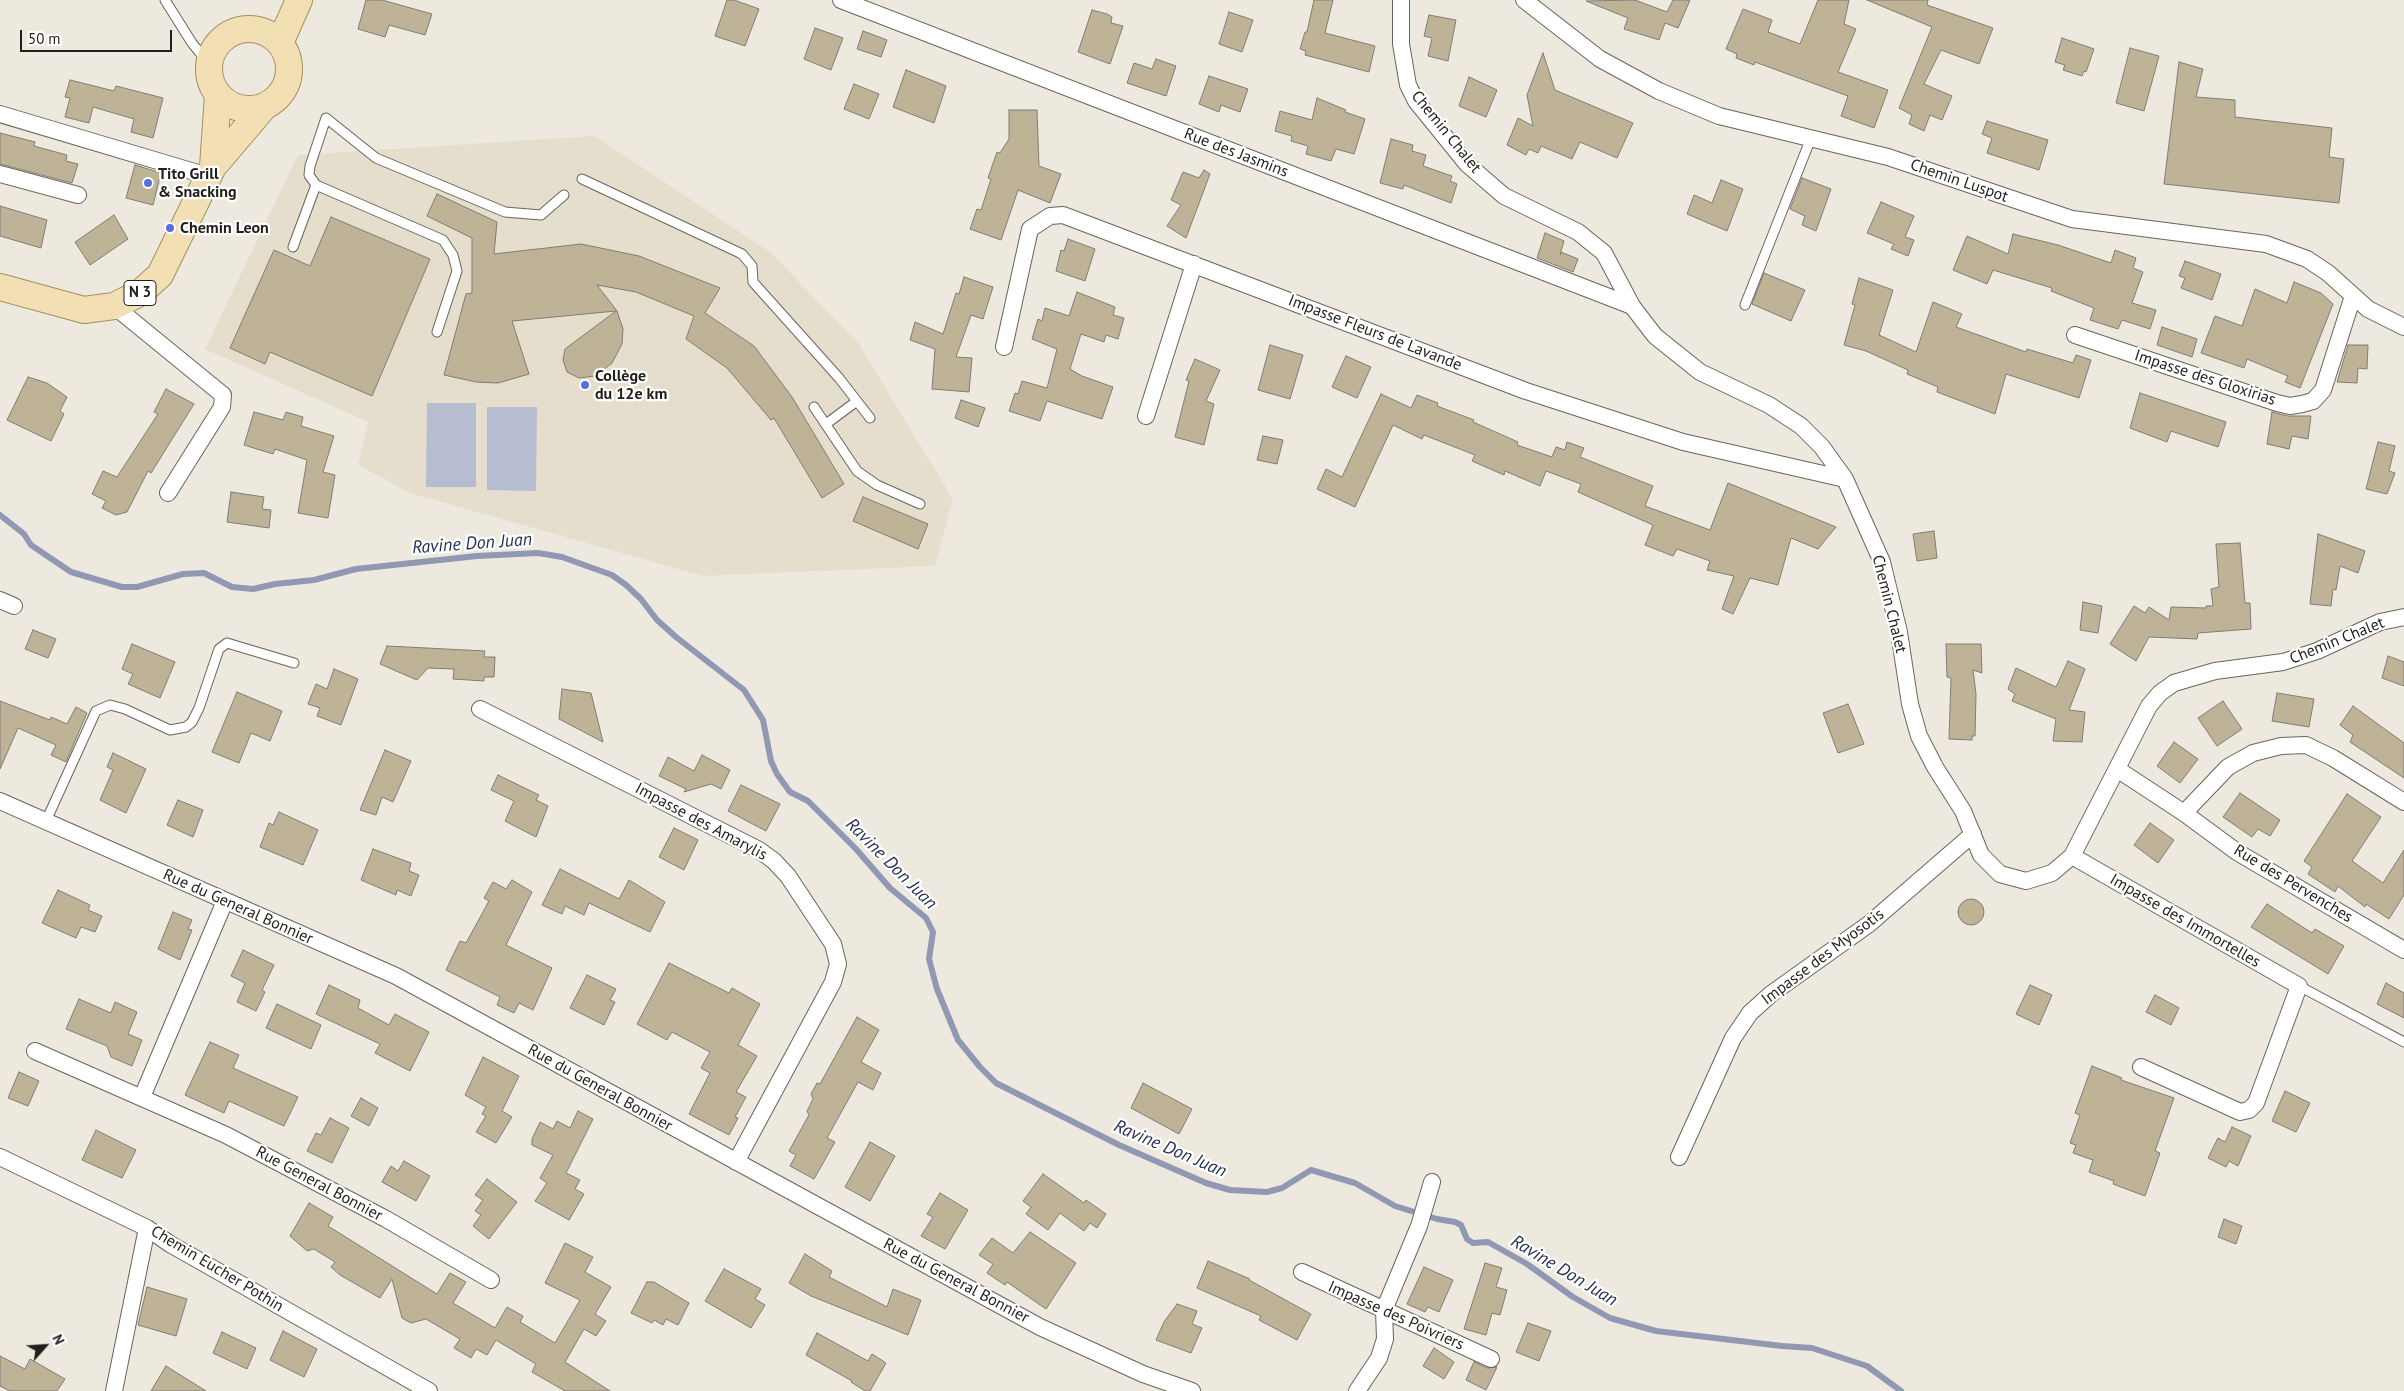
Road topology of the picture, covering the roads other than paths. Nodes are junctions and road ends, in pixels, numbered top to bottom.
1 (165, 0) edge
2 (289, 0) edge
3 (299, 0) edge
4 (841, 0) edge
5 (1401, 0) edge
6 (1524, 0) edge
7 (257, 29) junction
8 (280, 43) junction
9 (209, 64) junction
10 (218, 94) junction
11 (264, 106) junction
12 (0, 114) edge
13 (1811, 138) junction
14 (211, 171) junction
15 (0, 174) edge
16 (582, 179) dead end
17 (316, 185) junction
18 (78, 195) dead end
19 (564, 195) dead end
20 (293, 247) dead end
21 (1194, 264) junction
22 (0, 288) edge
23 (2353, 296) junction
24 (1745, 305) dead end
25 (114, 306) junction
26 (1632, 306) junction
27 (2404, 327) edge
28 (437, 332) dead end
29 (2075, 335) dead end
30 (1004, 347) dead end
31 (857, 401) junction
32 (814, 407) dead end
33 (1146, 416) dead end
34 (870, 418) dead end
35 (826, 424) junction
36 (1845, 479) junction
37 (168, 493) dead end
38 (920, 504) dead end
39 (2404, 617) edge
40 (294, 663) dead end
41 (480, 709) dead end
42 (2117, 769) junction
43 (0, 801) edge
44 (2404, 802) edge
45 (2184, 813) junction
46 (46, 821) junction
47 (1973, 834) junction
48 (2072, 856) junction
49 (225, 901) junction
50 (2404, 950) edge
51 (2299, 986) junction
52 (2404, 1042) edge
53 (35, 1051) dead end
54 (2140, 1066) dead end
55 (142, 1097) junction
56 (0, 1157) edge
57 (1679, 1157) dead end
58 (736, 1162) junction
59 (1432, 1182) dead end
60 (147, 1228) junction
61 (1302, 1272) dead end
62 (491, 1280) dead end
63 (1384, 1310) junction
64 (1491, 1359) dead end
65 (114, 1391) edge
66 (429, 1391) edge
67 (1192, 1391) edge
68 (1357, 1391) edge

1 - 9 lane
2 - 7 main road
3 - 8 main road
4 - 26 street, Rue des Jasmins
5 - 26 street, Chemin Chalet
6 - 13 street, Chemin Luspot
7 - 8 main road
7 - 9 main road
8 - 11 main road, N 3
9 - 10 main road, N 3
10 - 11 main road
10 - 14 main road, N 3
11 - 14 main road, N 3
12 - 14 street
13 - 23 street, Chemin Luspot
13 - 24 lane
14 - 25 main road, N 3
15 - 18 street
16 - 31 lane
17 - 19 lane
17 - 20 lane
17 - 28 lane
21 - 30 street, Impasse Fleurs de Lavande
21 - 33 street
21 - 36 street, Impasse Fleurs de Lavande
22 - 25 main road, N 3
23 - 27 street, Chemin Luspot
23 - 29 street, Impasse des Gloxirias
25 - 37 street
26 - 36 street, Chemin Chalet
31 - 34 lane
31 - 35 lane
32 - 35 lane
35 - 38 lane
36 - 47 street, Chemin Chalet
39 - 42 street, Chemin Chalet
40 - 46 lane
41 - 58 street, Impasse des Amarylis
42 - 45 street, Rue des Pervenches
42 - 48 street, Chemin Chalet
43 - 46 street, Rue du General Bonnier
44 - 45 street
45 - 50 street, Rue des Pervenches
46 - 49 street, Rue du General Bonnier
47 - 48 street, Chemin Chalet
47 - 57 street, Impasse des Myosotis
48 - 51 street, Impasse des Immortelles
49 - 55 street
49 - 58 street, Rue du General Bonnier
51 - 52 lane, Impasse des Immortelles
51 - 54 street
53 - 55 street, Rue General Bonnier
55 - 62 street, Rue General Bonnier
56 - 60 street, Chemin Eucher Pothin
58 - 67 street, Rue du General Bonnier
59 - 63 street
60 - 65 street
60 - 66 street, Chemin Eucher Pothin
61 - 63 street, Impasse des Poivriers
63 - 64 street, Impasse des Poivriers
63 - 68 street

